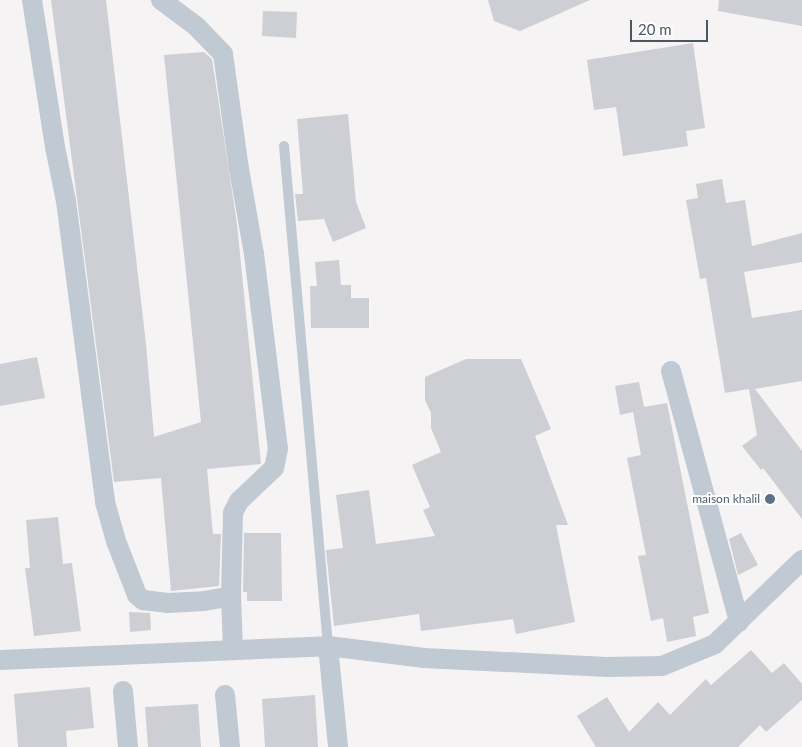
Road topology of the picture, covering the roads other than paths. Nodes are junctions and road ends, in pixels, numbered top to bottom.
1 (32, 0) edge
2 (162, 0) edge
3 (284, 146) dead end
4 (671, 371) dead end
5 (802, 560) edge
6 (231, 596) junction
7 (739, 622) junction
8 (328, 646) junction
9 (233, 650) junction
10 (0, 660) edge
11 (123, 691) dead end
12 (225, 695) dead end
13 (128, 747) edge
14 (230, 747) edge
15 (338, 747) edge

1 - 6 street
2 - 6 street
3 - 8 lane
4 - 7 street
5 - 7 street
6 - 9 street
7 - 8 street
8 - 9 street
8 - 15 street
9 - 10 street
11 - 13 street
12 - 14 street

